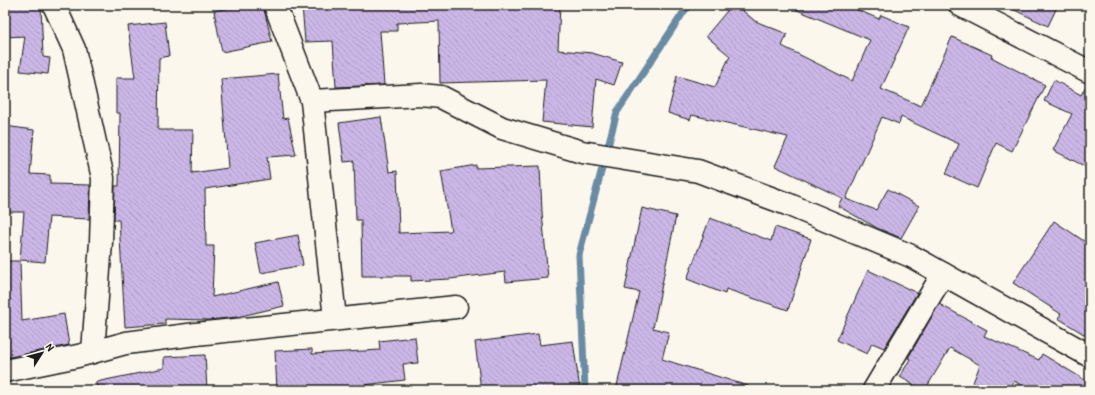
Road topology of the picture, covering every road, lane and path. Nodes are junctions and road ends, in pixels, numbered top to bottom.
1 (54, 5) edge
2 (275, 5) edge
3 (960, 5) edge
4 (1088, 66) edge
5 (312, 101) junction
6 (943, 274) junction
7 (456, 307) dead end
8 (335, 319) junction
9 (93, 352) junction
10 (1090, 356) edge
11 (5, 371) edge
12 (874, 390) edge

1 - 9 street
2 - 5 street
3 - 4 street
5 - 6 street
5 - 8 street
6 - 10 street
6 - 12 street
7 - 8 street
8 - 9 street
9 - 11 street

